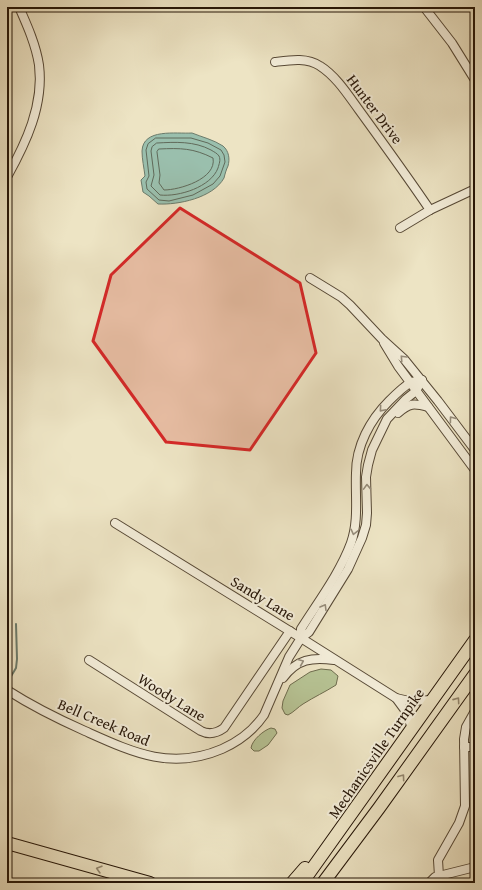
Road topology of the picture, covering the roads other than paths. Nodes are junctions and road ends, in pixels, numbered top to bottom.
1 (19, 7) edge
2 (424, 7) edge
3 (275, 62) dead end
4 (475, 80) edge
5 (7, 177) edge
6 (475, 189) edge
7 (430, 210) junction
8 (400, 228) dead end
9 (310, 278) dead end
10 (382, 339) junction
11 (422, 380) junction
12 (410, 382) junction
13 (416, 391) junction
14 (428, 407) junction
15 (381, 429) junction
16 (475, 450) edge
17 (475, 470) edge
18 (115, 523) dead end
19 (290, 631) junction
20 (301, 638) junction
21 (475, 640) edge
22 (89, 660) dead end
23 (336, 660) junction
24 (475, 674) edge
25 (276, 686) junction
26 (7, 690) edge
27 (396, 698) junction
28 (433, 700) junction
29 (475, 712) edge
30 (412, 729) junction
31 (464, 747) junction
32 (475, 747) edge
33 (389, 762) junction
34 (379, 808) junction
35 (7, 843) edge
36 (475, 867) edge
37 (439, 876) junction
38 (150, 883) edge
39 (292, 883) edge
40 (302, 883) edge
41 (323, 883) edge
42 (329, 883) edge
43 (429, 883) edge

1 - 5 street
2 - 4 street
3 - 7 street, Hunter Drive
6 - 7 street
7 - 8 street
9 - 10 street
11 -> 10 street
10 - 12 street
11 - 12 street
11 - 13 street, Bell Creek Road
16 -> 11 street
12 - 13 street
12 -> 20 street, Bell Creek Road
13 - 14 street
13 - 15 street, Bell Creek Road
14 - 15 street
14 - 17 street
20 -> 15 street, Bell Creek Road
18 - 19 street, Sandy Lane
19 - 20 street, Sandy Lane
19 - 22 street, Woody Lane
20 - 23 street, Sandy Lane
20 - 25 street, Bell Creek Road
21 - 28 highway, Mechanicsville Turnpike
25 -> 23 street
23 - 27 street, Sandy Lane
34 -> 24 highway
25 - 26 street, Bell Creek Road
27 - 28 street, Sandy Lane
27 - 30 street, Sandy Lane
28 - 30 highway, Mechanicsville Turnpike
29 - 31 street
30 - 33 highway, Mechanicsville Turnpike
31 - 32 street
31 - 37 street
33 - 39 highway
33 - 40 highway, Mechanicsville Turnpike
34 - 41 highway
34 - 42 highway
38 -> 35 highway
36 - 37 street
37 - 43 street

